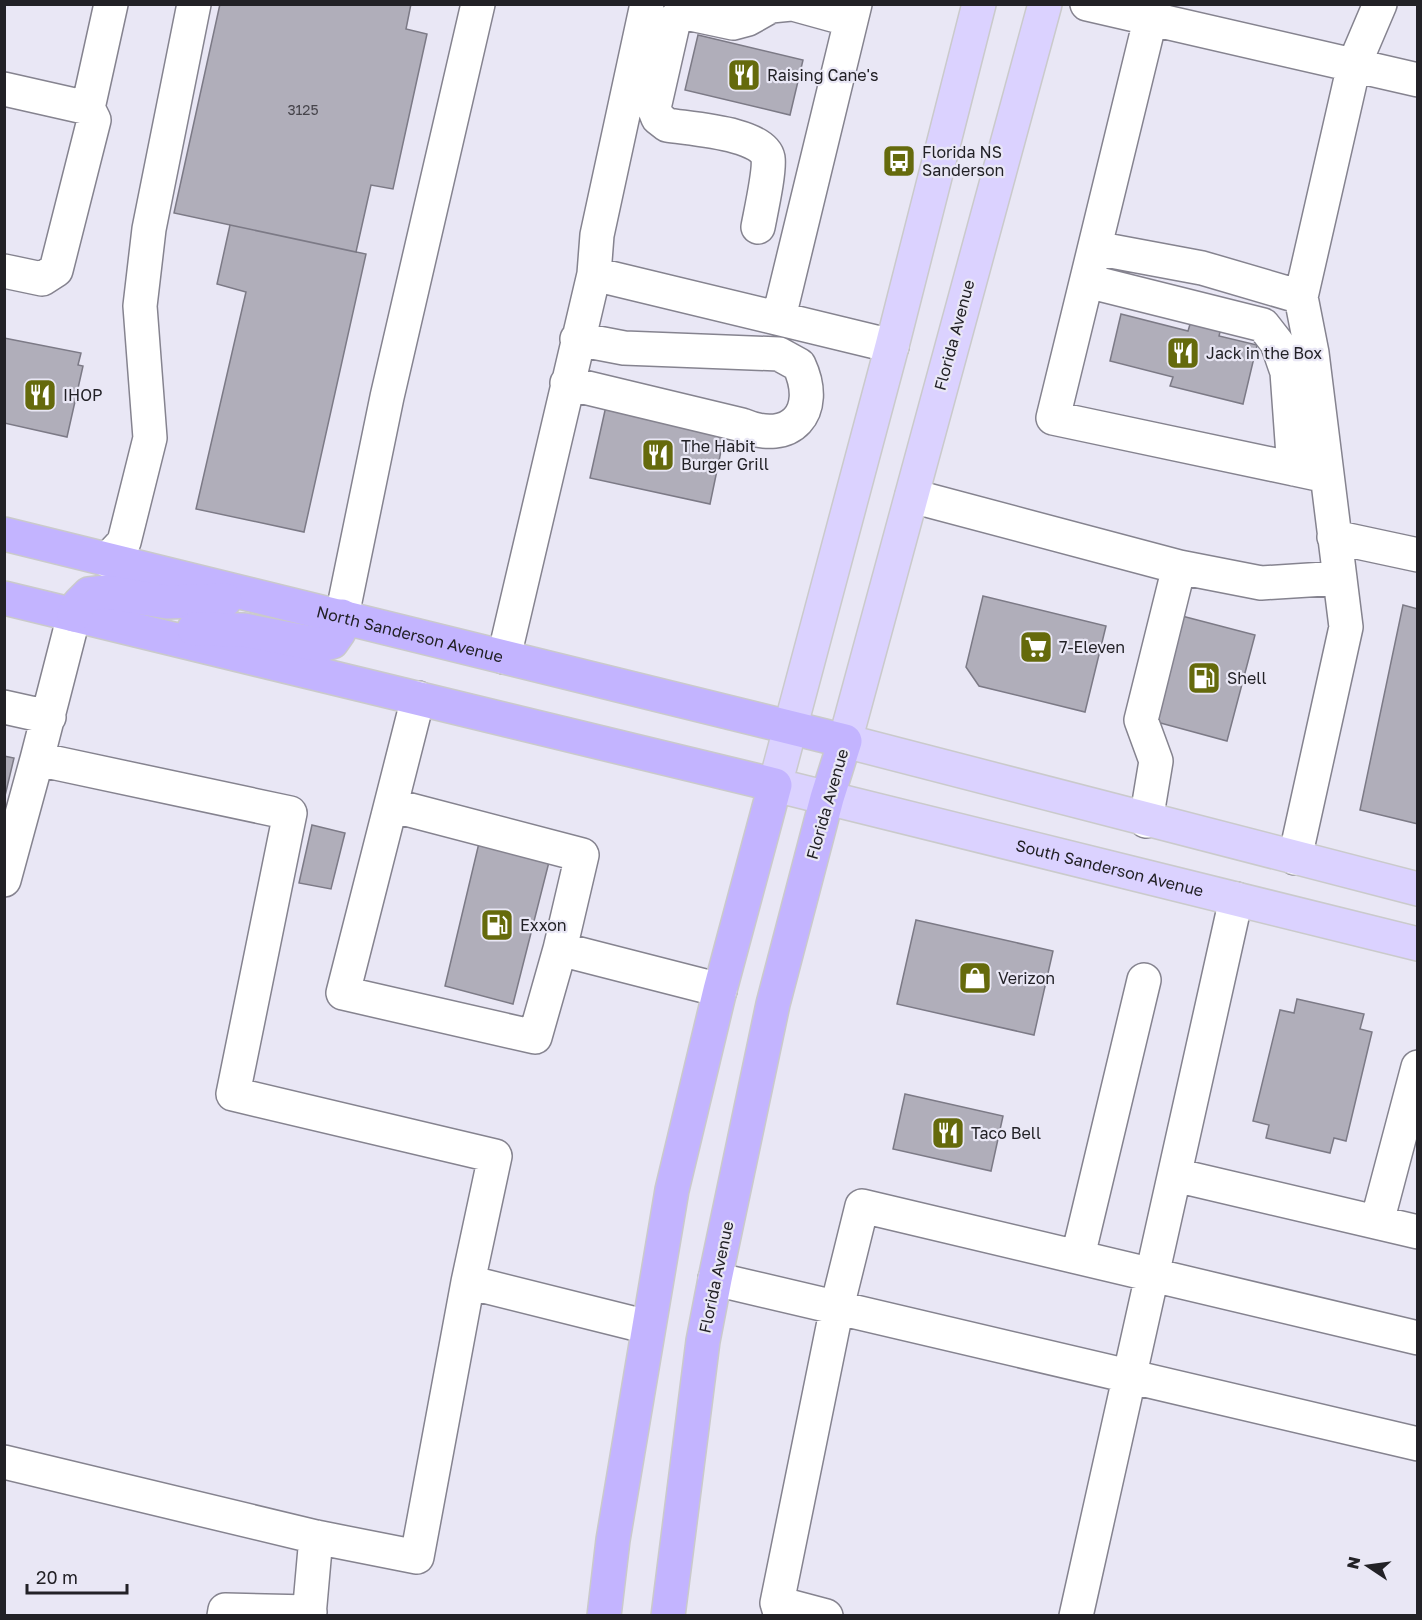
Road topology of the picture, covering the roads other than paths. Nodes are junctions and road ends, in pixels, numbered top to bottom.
1 (111, 4) edge
2 (194, 4) edge
3 (478, 4) edge
4 (647, 4) edge
5 (792, 4) edge
6 (979, 4) edge
7 (1045, 4) edge
8 (1087, 4) edge
9 (1380, 4) edge
10 (853, 12) edge
11 (1152, 12) edge
12 (1354, 65) junction
13 (1418, 80) edge
14 (4, 89) edge
15 (88, 108) junction
16 (758, 227) dead end
17 (1095, 248) junction
18 (4, 271) edge
19 (594, 274) junction
20 (1087, 281) junction
21 (1301, 297) junction
22 (779, 317) junction
23 (577, 339) junction
24 (892, 346) junction
25 (567, 383) junction
26 (1294, 469) junction
27 (1327, 476) junction
28 (912, 496) junction
29 (4, 534) edge
30 (1334, 537) junction
31 (1418, 555) edge
32 (107, 560) junction
33 (1179, 567) junction
34 (1340, 578) junction
35 (4, 598) edge
36 (263, 598) junction
37 (74, 615) junction
38 (342, 616) junction
39 (128, 627) junction
40 (504, 657) junction
41 (418, 698) junction
42 (4, 707) edge
43 (49, 717) junction
44 (818, 734) junction
45 (36, 759) junction
46 (801, 792) junction
47 (391, 805) junction
48 (1146, 821) junction
49 (1295, 858) junction
50 (4, 880) edge
51 (1418, 888) edge
52 (1236, 899) junction
53 (1304, 915) junction
54 (1418, 922) edge
55 (1418, 944) edge
56 (560, 950) junction
57 (1144, 980) dead end
58 (720, 990) junction
59 (1418, 1067) edge
60 (1410, 1130) edge
61 (1175, 1175) junction
62 (1377, 1222) junction
63 (1418, 1232) edge
64 (1078, 1256) junction
65 (1153, 1273) junction
66 (715, 1279) junction
67 (468, 1282) junction
68 (837, 1307) junction
69 (648, 1327) junction
70 (1418, 1338) edge
71 (1131, 1375) junction
72 (1418, 1444) edge
73 (4, 1462) edge
74 (316, 1537) junction
75 (779, 1609) edge
76 (310, 1614) edge
77 (224, 1616) edge
78 (604, 1616) edge
79 (668, 1616) edge
80 (826, 1616) edge
81 (1076, 1616) edge

1 - 15 lane
2 - 32 lane
3 - 38 lane
4 - 19 lane
5 - 10 lane
5 - 16 lane
6 - 24 main road, Florida Avenue
7 - 28 main road, Florida Avenue
8 - 11 lane
9 - 12 lane
10 - 22 lane
11 - 12 lane
11 - 17 lane
12 - 13 lane
12 - 21 lane
14 - 15 lane
15 - 18 lane
17 - 20 lane
17 - 21 lane
19 - 22 lane
19 - 23 lane
20 - 26 lane
20 - 26 lane
21 - 27 lane
22 - 24 lane
23 - 25 lane
23 - 25 lane
24 - 44 main road, Florida Avenue
25 - 40 lane
26 - 27 lane
27 - 30 lane
28 - 33 lane
28 - 44 main road, Florida Avenue
29 - 32 highway, North Sanderson Avenue
30 - 31 lane
30 - 34 lane
32 - 36 highway, North Sanderson Avenue
33 - 34 lane
33 - 48 lane
34 - 49 lane
35 - 37 highway
36 - 37 highway
36 - 38 highway, North Sanderson Avenue
37 - 39 highway
37 - 43 lane
38 - 39 highway
38 - 40 highway, North Sanderson Avenue
39 - 41 highway
40 - 44 highway, North Sanderson Avenue
41 - 46 highway
41 - 47 lane
42 - 43 lane
43 - 45 lane
44 - 46 main road, Florida Avenue
44 - 46 highway, Florida Avenue
44 - 48 main road
45 - 50 lane
45 - 67 lane
46 - 52 main road, South Sanderson Avenue
46 - 58 highway, Florida Avenue
46 - 66 highway, Florida Avenue
47 - 56 lane
47 - 56 lane
48 - 49 main road
49 - 51 main road
52 - 53 main road, South Sanderson Avenue
52 - 61 lane
53 - 54 main road
53 - 55 main road, South Sanderson Avenue
56 - 58 lane
57 - 64 lane
58 - 69 highway, Florida Avenue
59 - 60 lane
60 - 62 lane
61 - 62 lane
61 - 65 lane
62 - 63 lane
64 - 65 lane
64 - 68 lane
65 - 70 lane
65 - 71 lane
66 - 68 lane
66 - 79 highway, Florida Avenue
67 - 69 lane
67 - 74 lane
68 - 71 lane
68 - 75 lane
69 - 78 highway, Florida Avenue
71 - 72 lane
71 - 81 lane
73 - 74 lane
74 - 76 lane
75 - 80 lane
76 - 77 lane

